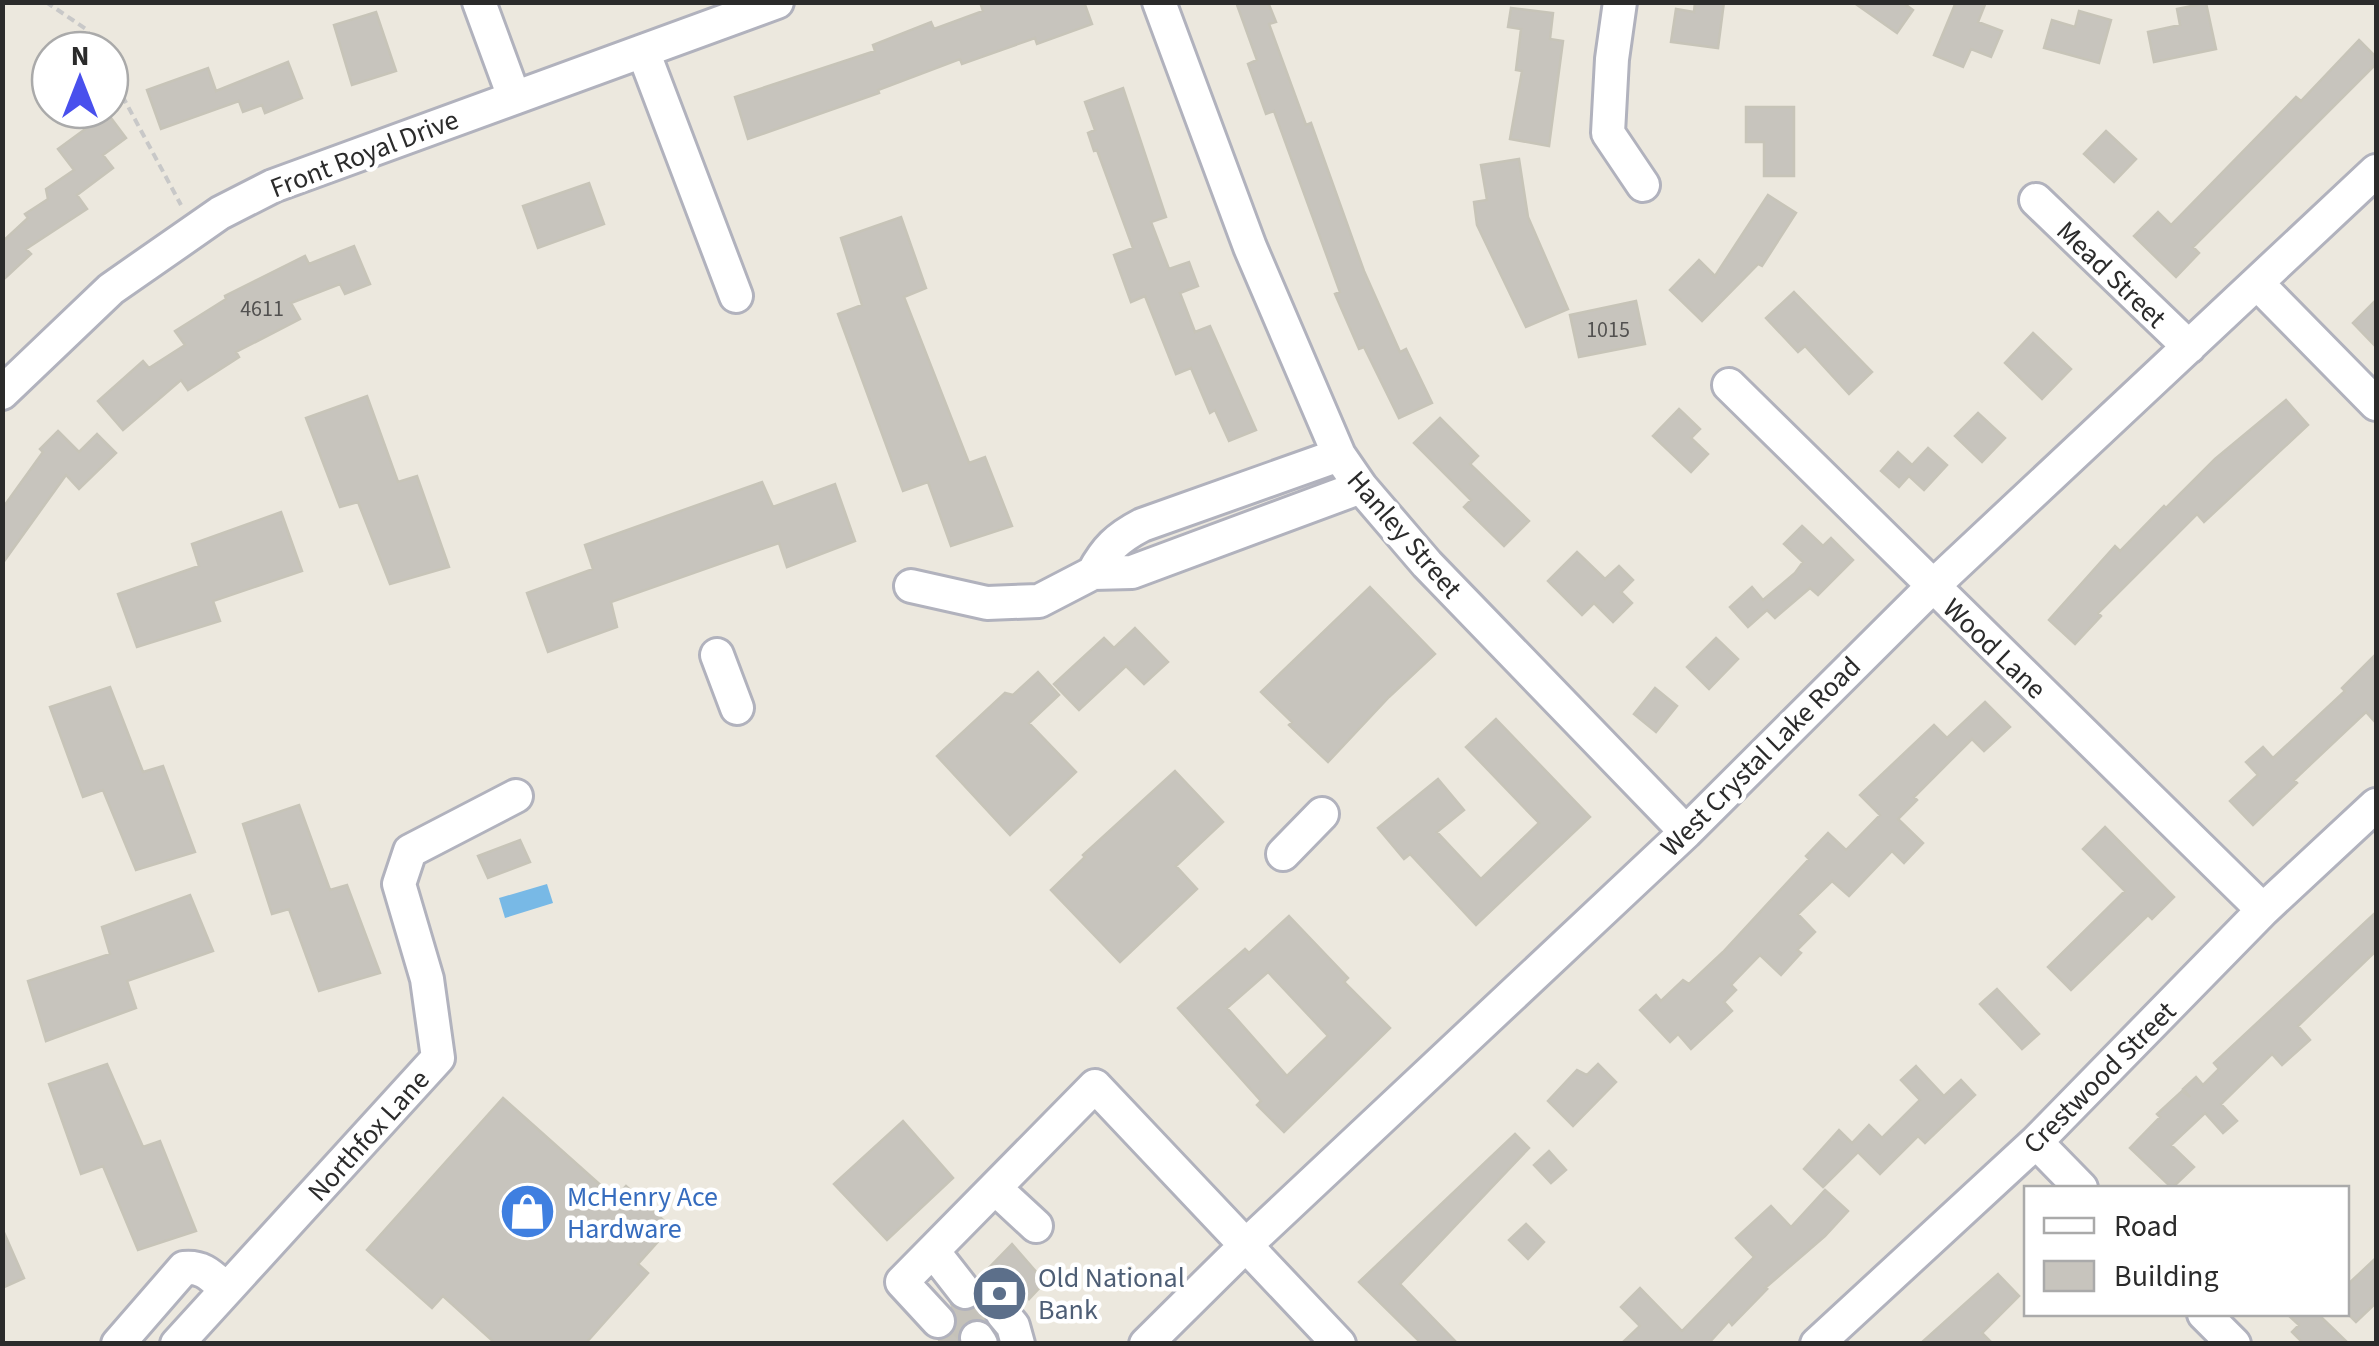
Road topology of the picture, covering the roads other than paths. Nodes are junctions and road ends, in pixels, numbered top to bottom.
1 (479, 2) edge
2 (777, 2) edge
3 (1160, 2) edge
4 (1620, 2) edge
5 (643, 51) junction
6 (514, 97) junction
7 (2376, 171) edge
8 (1643, 185) dead end
9 (2036, 200) dead end
10 (2258, 284) junction
11 (736, 296) dead end
12 (2188, 348) junction
13 (1729, 385) dead end
14 (2, 393) edge
15 (2376, 404) edge
16 (1339, 455) junction
17 (1361, 488) junction
18 (1093, 573) junction
19 (911, 586) dead end
20 (1932, 587) junction
21 (717, 655) dead end
22 (736, 708) dead end
23 (516, 796) dead end
24 (2376, 805) edge
25 (1322, 814) dead end
26 (1686, 832) junction
27 (1283, 854) dead end
28 (2263, 910) junction
29 (2036, 1142) junction
30 (2080, 1186) edge
31 (995, 1188) junction
32 (1036, 1226) dead end
33 (1245, 1246) junction
34 (931, 1253) junction
35 (226, 1290) junction
36 (2206, 1316) edge
37 (118, 1344) edge
38 (178, 1344) edge
39 (1146, 1344) edge
40 (1339, 1344) edge
41 (1818, 1344) edge
42 (2234, 1344) edge

1 - 6 street
2 - 5 street, Front Royal Drive
3 - 16 street, Hanley Street
4 - 8 street
5 - 6 street, Front Royal Drive
5 - 11 street
6 - 14 street, Front Royal Drive
7 - 10 street, West Crystal Lake Road
9 - 12 street, Mead Street
10 - 12 street, West Crystal Lake Road
10 - 15 street
12 - 20 street, West Crystal Lake Road
13 - 20 street, Wood Lane
16 - 17 street, Hanley Street
16 - 18 street
17 - 18 street
17 - 26 street, Hanley Street
18 - 19 street
20 - 26 street, West Crystal Lake Road
20 - 28 street, Wood Lane
21 - 22 street
23 - 35 street, Northfox Lane
24 - 28 street, Crestwood Street
25 - 27 street
26 - 33 street, West Crystal Lake Road
28 - 29 street, Crestwood Street
29 - 30 street
29 - 41 street, Crestwood Street
31 - 32 street
31 - 33 street
31 - 34 street
33 - 39 street, West Crystal Lake Road
33 - 40 street
34 - 34 street
35 - 37 street
35 - 38 street, Northfox Lane
36 - 42 street

